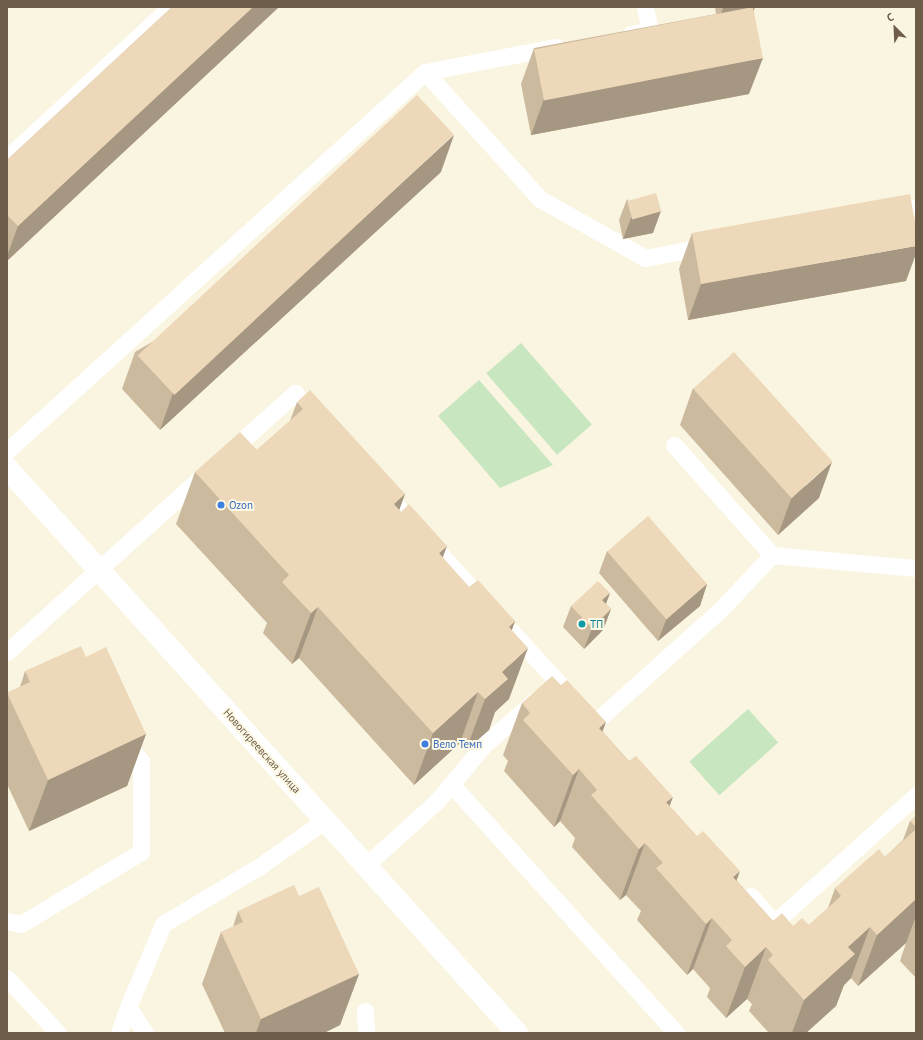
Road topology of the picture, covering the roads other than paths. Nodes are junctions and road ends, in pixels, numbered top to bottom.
1 (170, 7) edge
2 (645, 7) edge
3 (612, 38) edge
4 (573, 44) edge
5 (425, 72) junction
6 (7, 158) edge
7 (916, 207) edge
8 (870, 216) edge
9 (722, 244) edge
10 (327, 429) edge
11 (674, 445) dead end
12 (7, 451) edge
13 (7, 468) edge
14 (375, 481) edge
15 (772, 555) junction
16 (98, 568) junction
17 (916, 568) edge
18 (8, 648) edge
19 (556, 680) junction
20 (129, 746) edge
21 (451, 784) junction
22 (916, 795) edge
23 (324, 821) junction
24 (366, 865) junction
25 (737, 882) edge
26 (7, 921) edge
27 (7, 978) edge
28 (128, 1007) junction
29 (365, 1011) dead end
30 (58, 1033) edge
31 (119, 1033) edge
32 (145, 1033) edge
33 (366, 1033) edge
34 (517, 1033) edge
35 (676, 1033) edge

1 - 6 lane
2 - 3 lane
4 - 5 lane
5 - 9 lane
5 - 12 lane
7 - 8 lane
10 - 16 lane
11 - 15 lane
13 - 16 main road, Новогиреевская улица
14 - 19 lane
15 - 17 lane
15 - 19 lane
16 - 18 lane
16 - 23 main road, Новогиреевская улица
19 - 21 lane
20 - 26 lane
21 - 24 lane
21 - 35 lane
22 - 25 lane
23 - 24 main road, Новогиреевская улица
23 - 28 lane
24 - 34 main road, Новогиреевская улица
27 - 30 lane
28 - 31 lane
28 - 32 lane
29 - 33 lane

